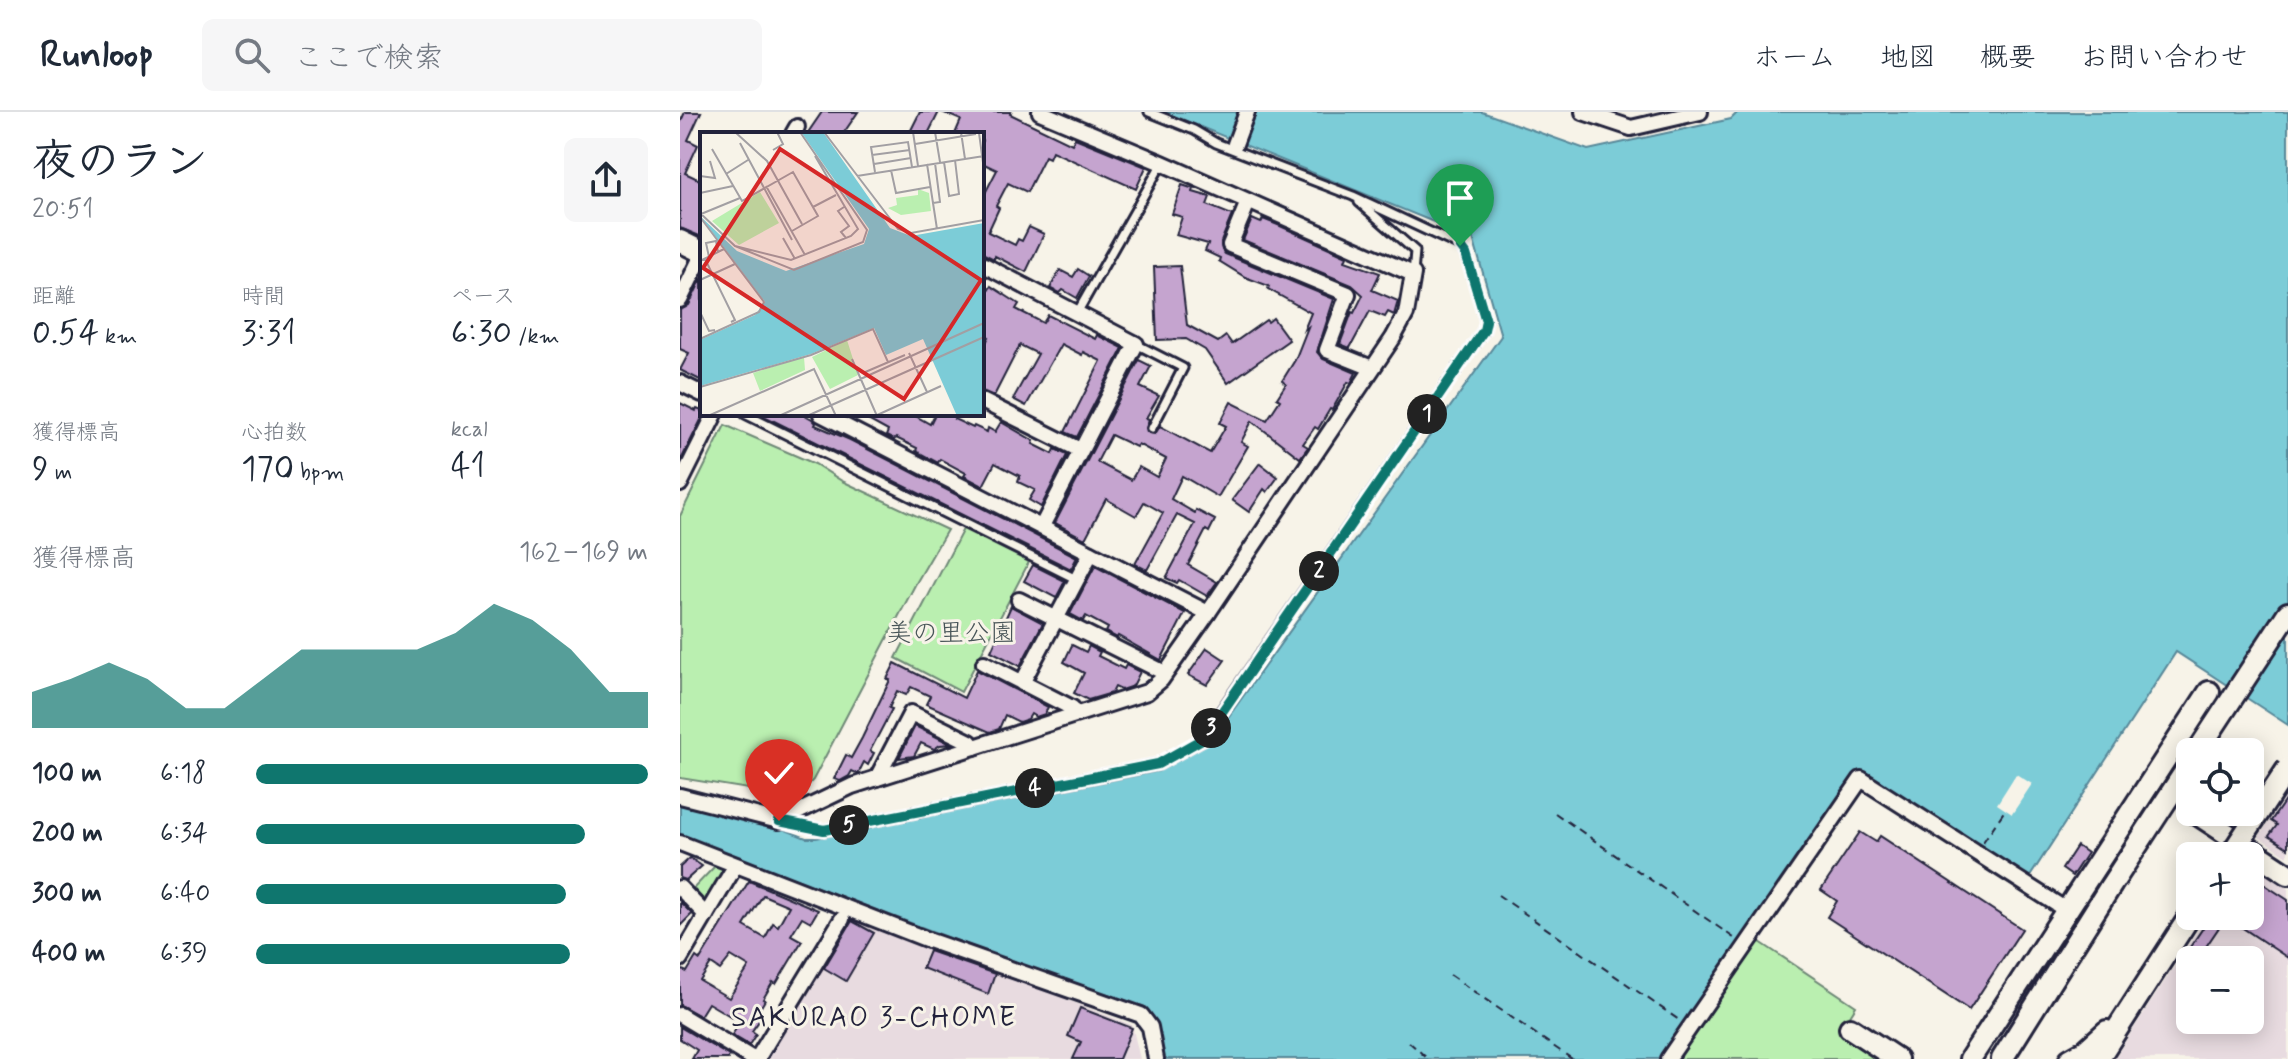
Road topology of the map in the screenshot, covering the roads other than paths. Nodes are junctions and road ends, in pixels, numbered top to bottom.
1 (1040, 112) edge
2 (1149, 112) edge
3 (1247, 112) edge
4 (1583, 112) edge
5 (1700, 112) edge
6 (1235, 144) dead end
7 (1162, 163) junction
8 (1353, 196) junction
9 (1248, 202) junction
10 (680, 241) edge
11 (700, 252) edge
12 (700, 257) edge
13 (984, 265) edge
14 (1413, 274) junction
15 (680, 300) edge
16 (1077, 313) junction
17 (1136, 344) junction
18 (1372, 368) junction
19 (680, 383) edge
20 (700, 393) edge
21 (984, 402) edge
22 (714, 416) edge
23 (750, 416) edge
24 (825, 416) edge
25 (1152, 428) dead end
26 (1080, 450) junction
27 (680, 484) edge
28 (1042, 526) junction
29 (1091, 553) junction
30 (1076, 579) junction
31 (1019, 600) dead end
32 (1208, 613) junction
33 (2288, 613) edge
34 (1056, 618) junction
35 (984, 663) dead end
36 (1165, 673) junction
37 (1022, 683) junction
38 (2209, 692) dead end
39 (1075, 714) junction
40 (2206, 738) edge
41 (974, 747) junction
42 (2288, 768) edge
43 (877, 778) junction
44 (2151, 783) junction
45 (2176, 786) edge
46 (680, 796) edge
47 (2176, 800) edge
48 (779, 821) junction
49 (2215, 826) edge
50 (2239, 842) edge
51 (680, 843) edge
52 (731, 873) dead end
53 (2288, 874) edge
54 (680, 888) edge
55 (2066, 910) junction
56 (706, 915) junction
57 (842, 919) dead end
58 (2180, 930) edge
59 (680, 959) edge
60 (2128, 1012) junction
61 (680, 1015) edge
62 (1850, 1028) dead end
63 (755, 1059) edge
64 (1156, 1059) edge
65 (1668, 1059) edge
66 (1897, 1059) edge
67 (1970, 1059) edge
68 (2002, 1059) edge
69 (2070, 1059) edge
70 (2098, 1059) edge

1 - 7 street
2 - 8 lane
3 - 6 street
4 - 5 street
7 - 9 street
7 - 16 lane
8 - 14 lane
8 - 48 lane
9 - 14 street
9 - 18 street
10 - 11 street
12 - 15 street
13 - 16 street
14 - 18 street
16 - 17 street
17 - 25 lane
17 - 26 street
18 - 32 street
19 - 20 street
21 - 26 street
22 - 27 street
23 - 30 lane
24 - 28 street
26 - 28 street
28 - 29 street
29 - 30 street
29 - 32 street
30 - 34 street
31 - 34 street
32 - 36 street
33 - 40 street
34 - 36 street
34 - 37 street
35 - 37 street
36 - 39 street
37 - 39 street
38 - 44 street
39 - 41 street
41 - 43 street
41 - 43 street
42 - 50 street, bridge
43 - 48 street
44 - 47 street
44 - 55 street
45 - 68 street, bridge
46 - 48 street
49 - 53 street
51 - 64 street
52 - 56 street
54 - 56 street
55 - 65 street
55 - 67 street
56 - 59 street
57 - 63 street
58 - 60 street
60 - 69 street
60 - 70 street
61 - 63 street
62 - 66 street

